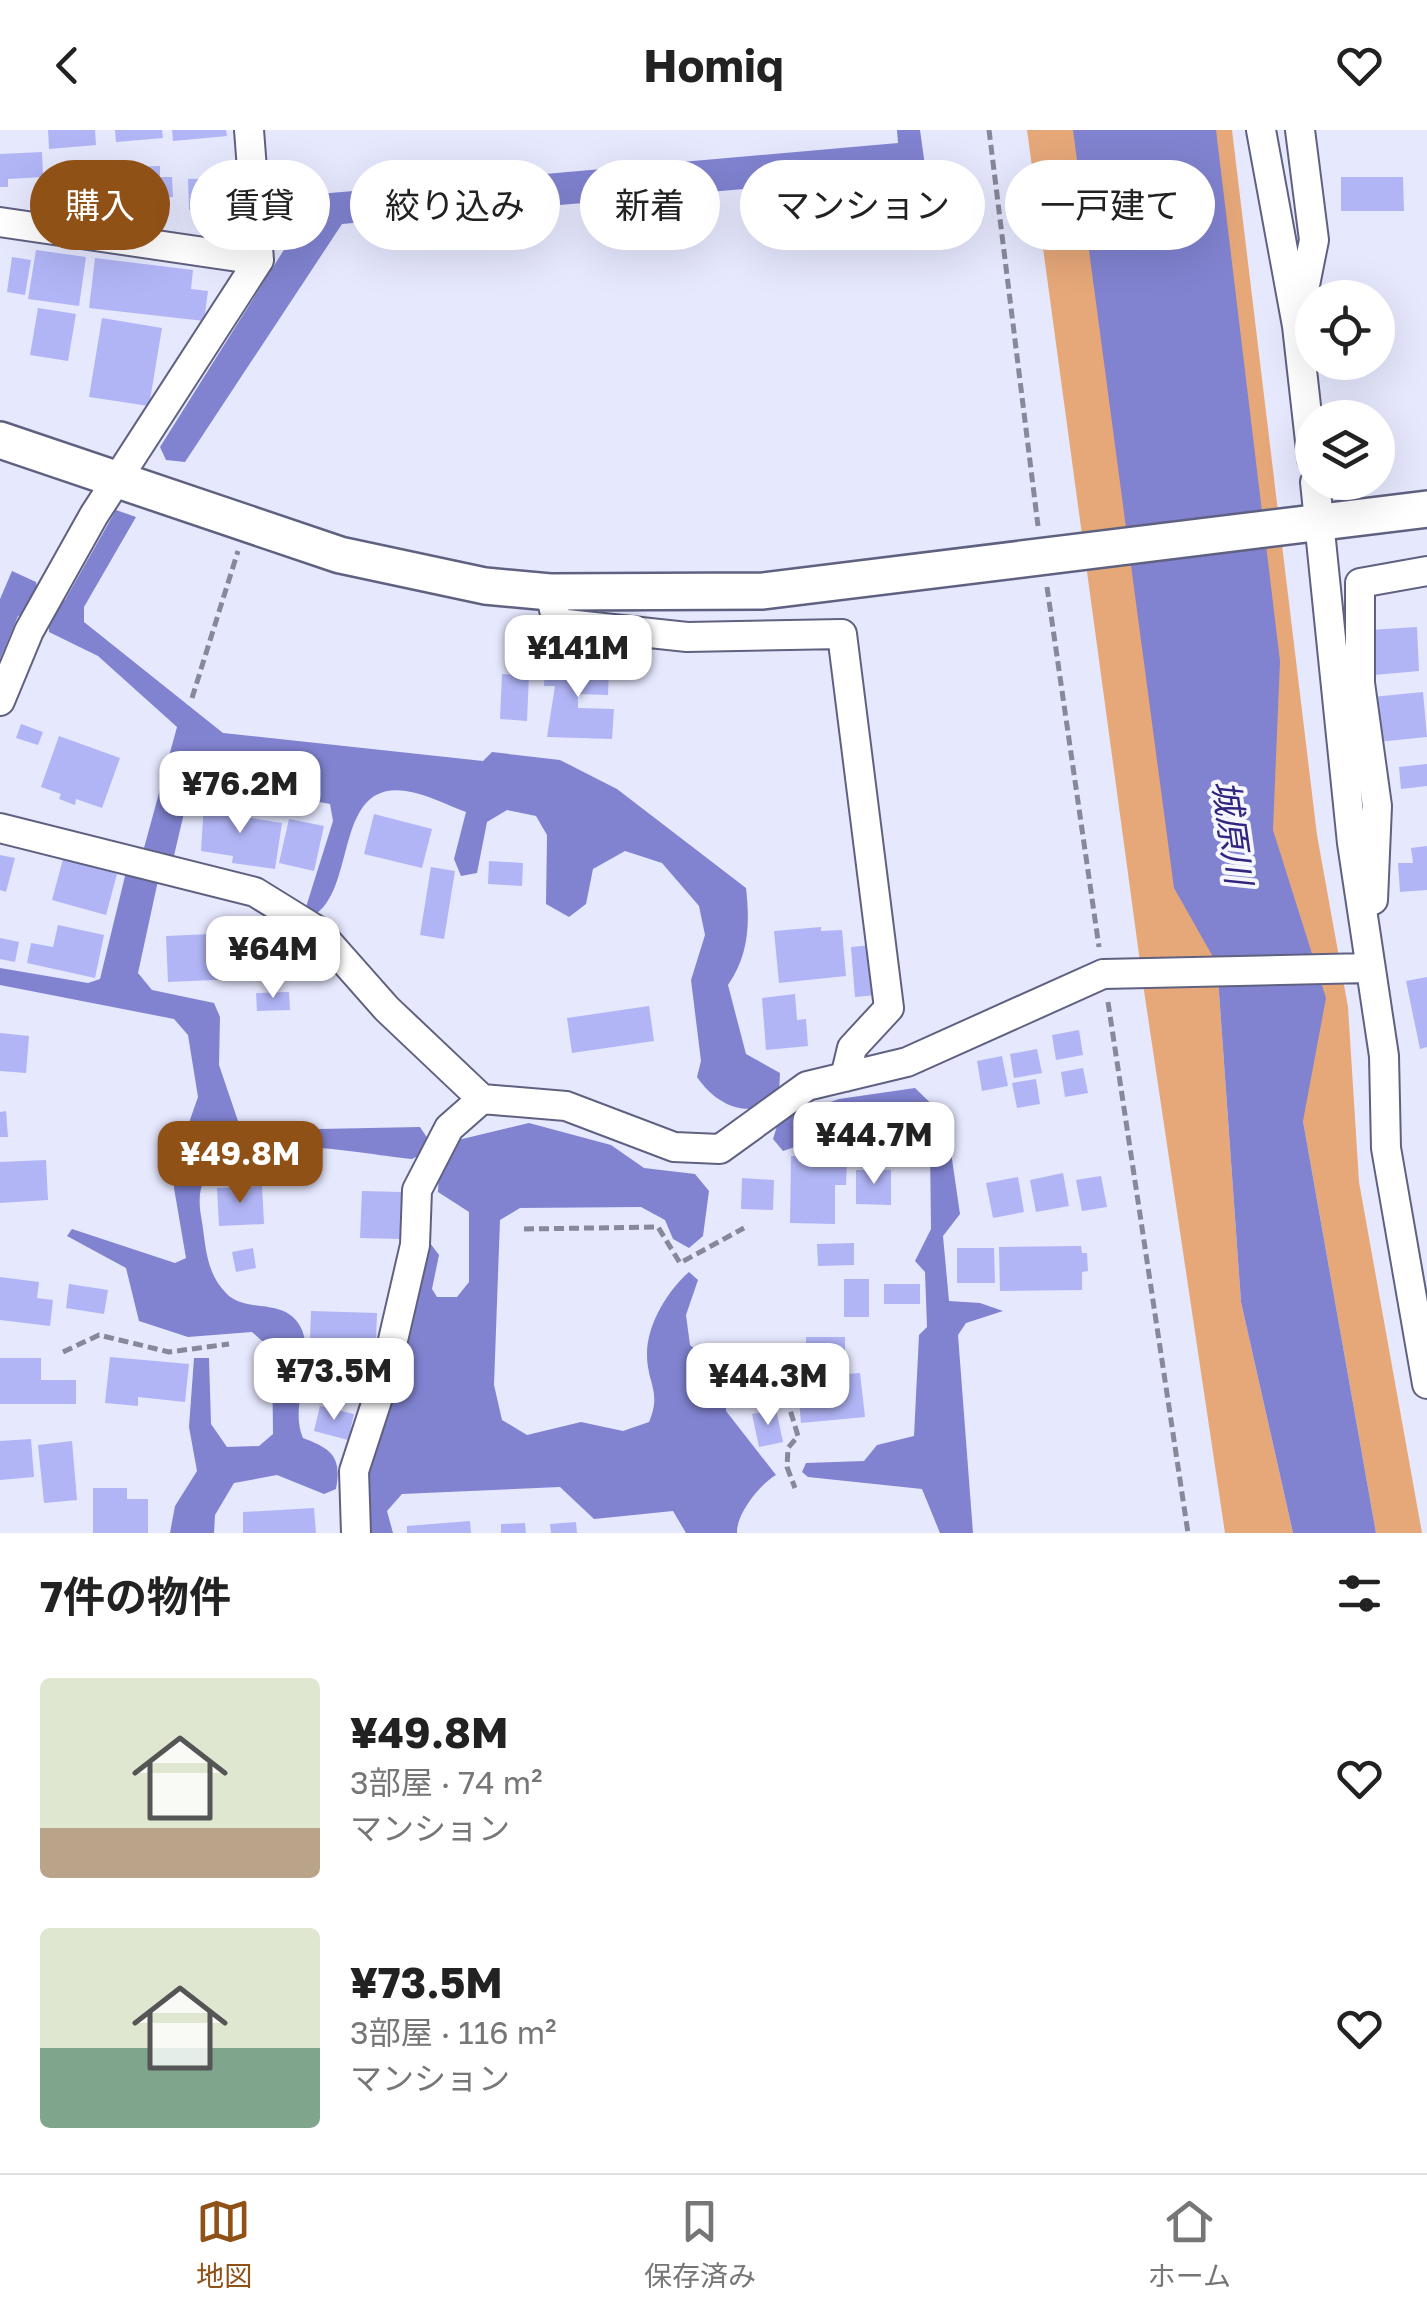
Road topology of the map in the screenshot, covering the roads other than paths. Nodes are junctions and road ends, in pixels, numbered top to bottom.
1 (249, 130) edge
2 (1262, 130) edge
3 (1300, 130) edge
4 (0, 222) edge
5 (259, 260) junction
6 (1306, 280) edge
7 (1295, 315) edge
8 (0, 440) edge
9 (116, 480) junction
10 (1317, 500) edge
11 (1427, 509) edge
12 (1320, 522) junction
13 (1427, 571) edge
14 (550, 592) junction
15 (0, 701) edge
16 (0, 828) edge
17 (1366, 920) junction
18 (1368, 968) junction
19 (845, 1077) junction
20 (482, 1098) junction
21 (1404, 1264) junction
22 (1427, 1303) edge
23 (1427, 1384) edge
24 (356, 1533) edge

1 - 5 street
2 - 7 street
3 - 6 street
4 - 5 street
5 - 9 street
8 - 9 street
9 - 14 street
9 - 15 street
10 - 12 street
11 - 12 street
12 - 14 street
12 - 17 street
13 - 17 street
14 - 19 street
16 - 20 street
17 - 18 street
18 - 19 street
18 - 21 street
19 - 20 street
20 - 24 street
21 - 22 street
21 - 23 street

